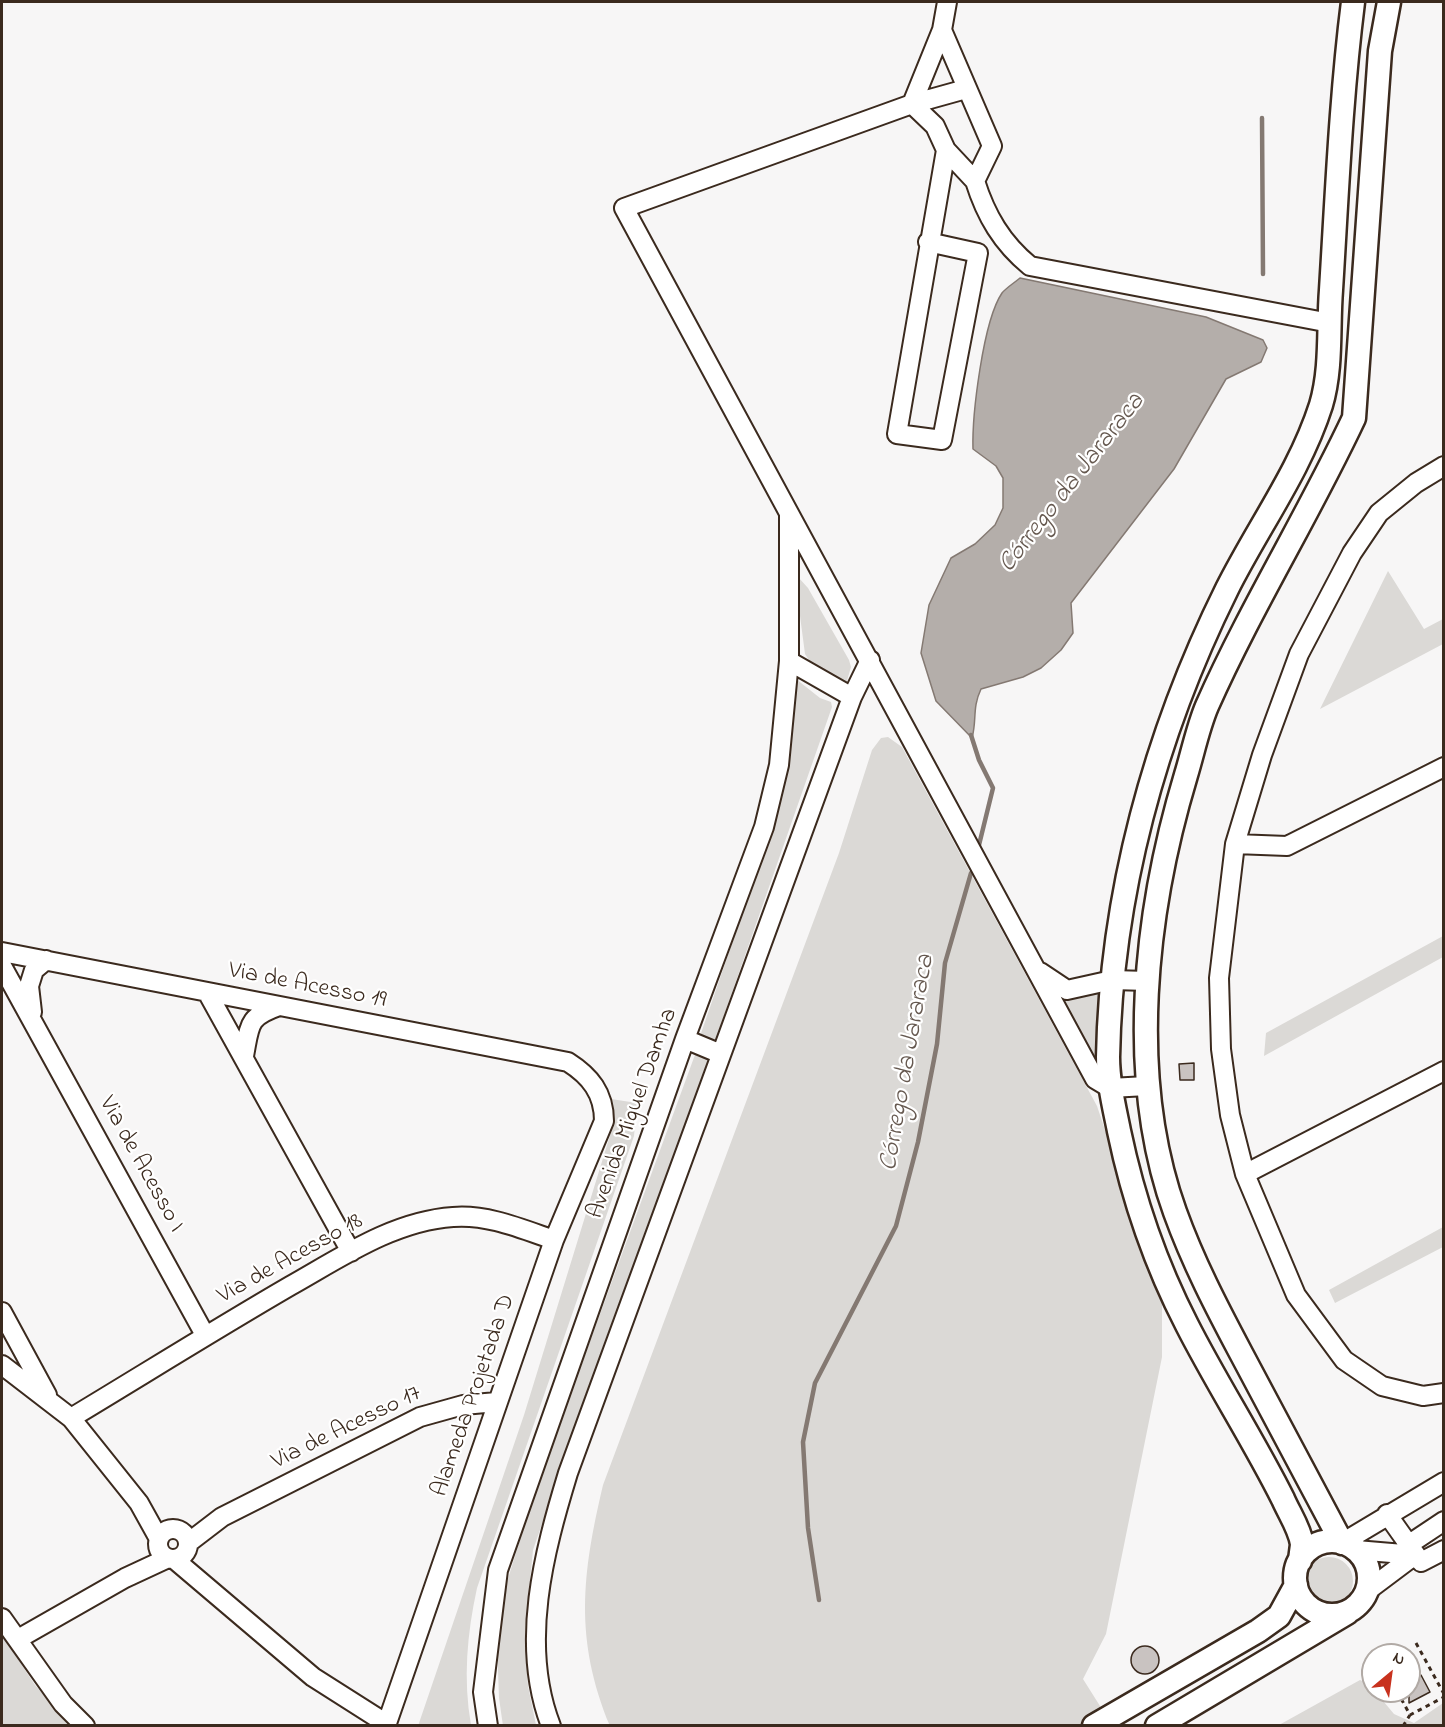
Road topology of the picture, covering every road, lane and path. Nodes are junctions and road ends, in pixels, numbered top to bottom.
1 (947, 2) edge
2 (1353, 2) edge
3 (1389, 2) edge
4 (942, 30) junction
5 (966, 89) junction
6 (912, 104) junction
7 (946, 150) junction
8 (975, 181) junction
9 (928, 242) junction
10 (1330, 300) junction
11 (1362, 300) junction
12 (1330, 333) junction
13 (1358, 346) junction
14 (1443, 466) edge
15 (789, 511) junction
16 (870, 660) junction
17 (789, 661) junction
18 (852, 697) junction
19 (1443, 767) edge
20 (1235, 844) junction
21 (2, 952) edge
22 (46, 960) junction
23 (2, 966) edge
24 (1038, 970) junction
25 (1112, 980) junction
26 (1148, 981) junction
27 (207, 992) junction
28 (279, 1006) junction
29 (32, 1017) junction
30 (685, 1040) junction
31 (721, 1054) junction
32 (244, 1056) junction
33 (1443, 1071) edge
34 (595, 1084) joint
35 (1147, 1086) junction
36 (1110, 1088) junction
37 (1245, 1174) junction
38 (554, 1240) junction
39 (351, 1252) junction
40 (2, 1312) edge
41 (205, 1335) junction
42 (2, 1365) edge
43 (1443, 1393) edge
44 (49, 1399) junction
45 (497, 1402) junction
46 (71, 1418) junction
47 (1443, 1482) edge
48 (1388, 1514) junction
49 (1443, 1521) edge
50 (173, 1544) junction
51 (1349, 1547) junction
52 (1412, 1550) junction
53 (1443, 1550) edge
54 (1300, 1561) junction
55 (1296, 1585) junction
56 (1367, 1590) junction
57 (1351, 1611) junction
58 (2, 1618) edge
59 (18, 1639) junction
60 (1416, 1642) dead end
61 (1443, 1695) edge
62 (1404, 1703) edge
63 (1410, 1714) junction
64 (85, 1725) edge
65 (386, 1725) edge
66 (488, 1725) edge
67 (551, 1725) edge
68 (1094, 1725) edge
69 (1157, 1725) edge
70 (1402, 1725) edge

1 - 4 street
2 - 10 street
3 - 11 street
4 - 5 street
4 - 6 street
5 - 6 street
5 - 8 street
6 - 7 street
6 - 15 street
7 - 8 street
7 - 9 street
8 - 12 street
9 - 9 street
10 - 11 street
10 - 12 street
11 - 13 street
12 - 13 street
12 - 25 street
13 - 26 street
14 - 20 street
15 - 16 street
15 - 17 street, Avenida Miguel Damha
16 - 18 street
16 - 24 street
17 - 18 street
17 - 30 street, Avenida Miguel Damha
18 - 31 street
19 - 20 street
20 - 37 street
21 - 22 street, Via de Acesso 19
22 - 27 street, Via de Acesso 19
22 - 29 street, Via de Acesso I
23 - 29 street, Via de Acesso I
24 - 25 street
24 - 36 street
25 - 26 street
25 - 36 street
26 - 35 street
27 - 28 street, Via de Acesso 19
27 - 32 street
28 - 32 street
28 - 34 street, Via de Acesso 19
29 - 41 street, Via de Acesso I
30 - 31 street
30 - 66 street, Avenida Miguel Damha
31 - 67 street
32 - 39 street
33 - 37 street
34 - 38 street, Alameda Projetada D
35 - 36 street
35 - 51 street
36 - 54 street
37 - 43 street
38 - 39 street, Via de Acesso 18
38 - 45 street, Alameda Projetada D
39 - 41 street, Via de Acesso 18
40 - 44 street
41 - 46 street, Via de Acesso 18
42 - 44 street
44 - 46 street
45 - 50 street, Via de Acesso 17
45 - 65 street, Alameda Projetada D
46 - 50 street
47 - 48 street
48 - 51 street
48 - 52 street
49 - 52 street
50 - 59 street, Via de Acesso 17
50 - 65 street
51 - 52 street
51 - 54 street
51 - 56 street
52 - 53 street
52 - 56 street
54 - 55 street
55 - 57 street
55 - 68 street
56 - 57 street
57 - 69 street
58 - 59 street
59 - 64 street
60 - 61 path
61 - 63 path
62 - 63 path
63 - 70 path

